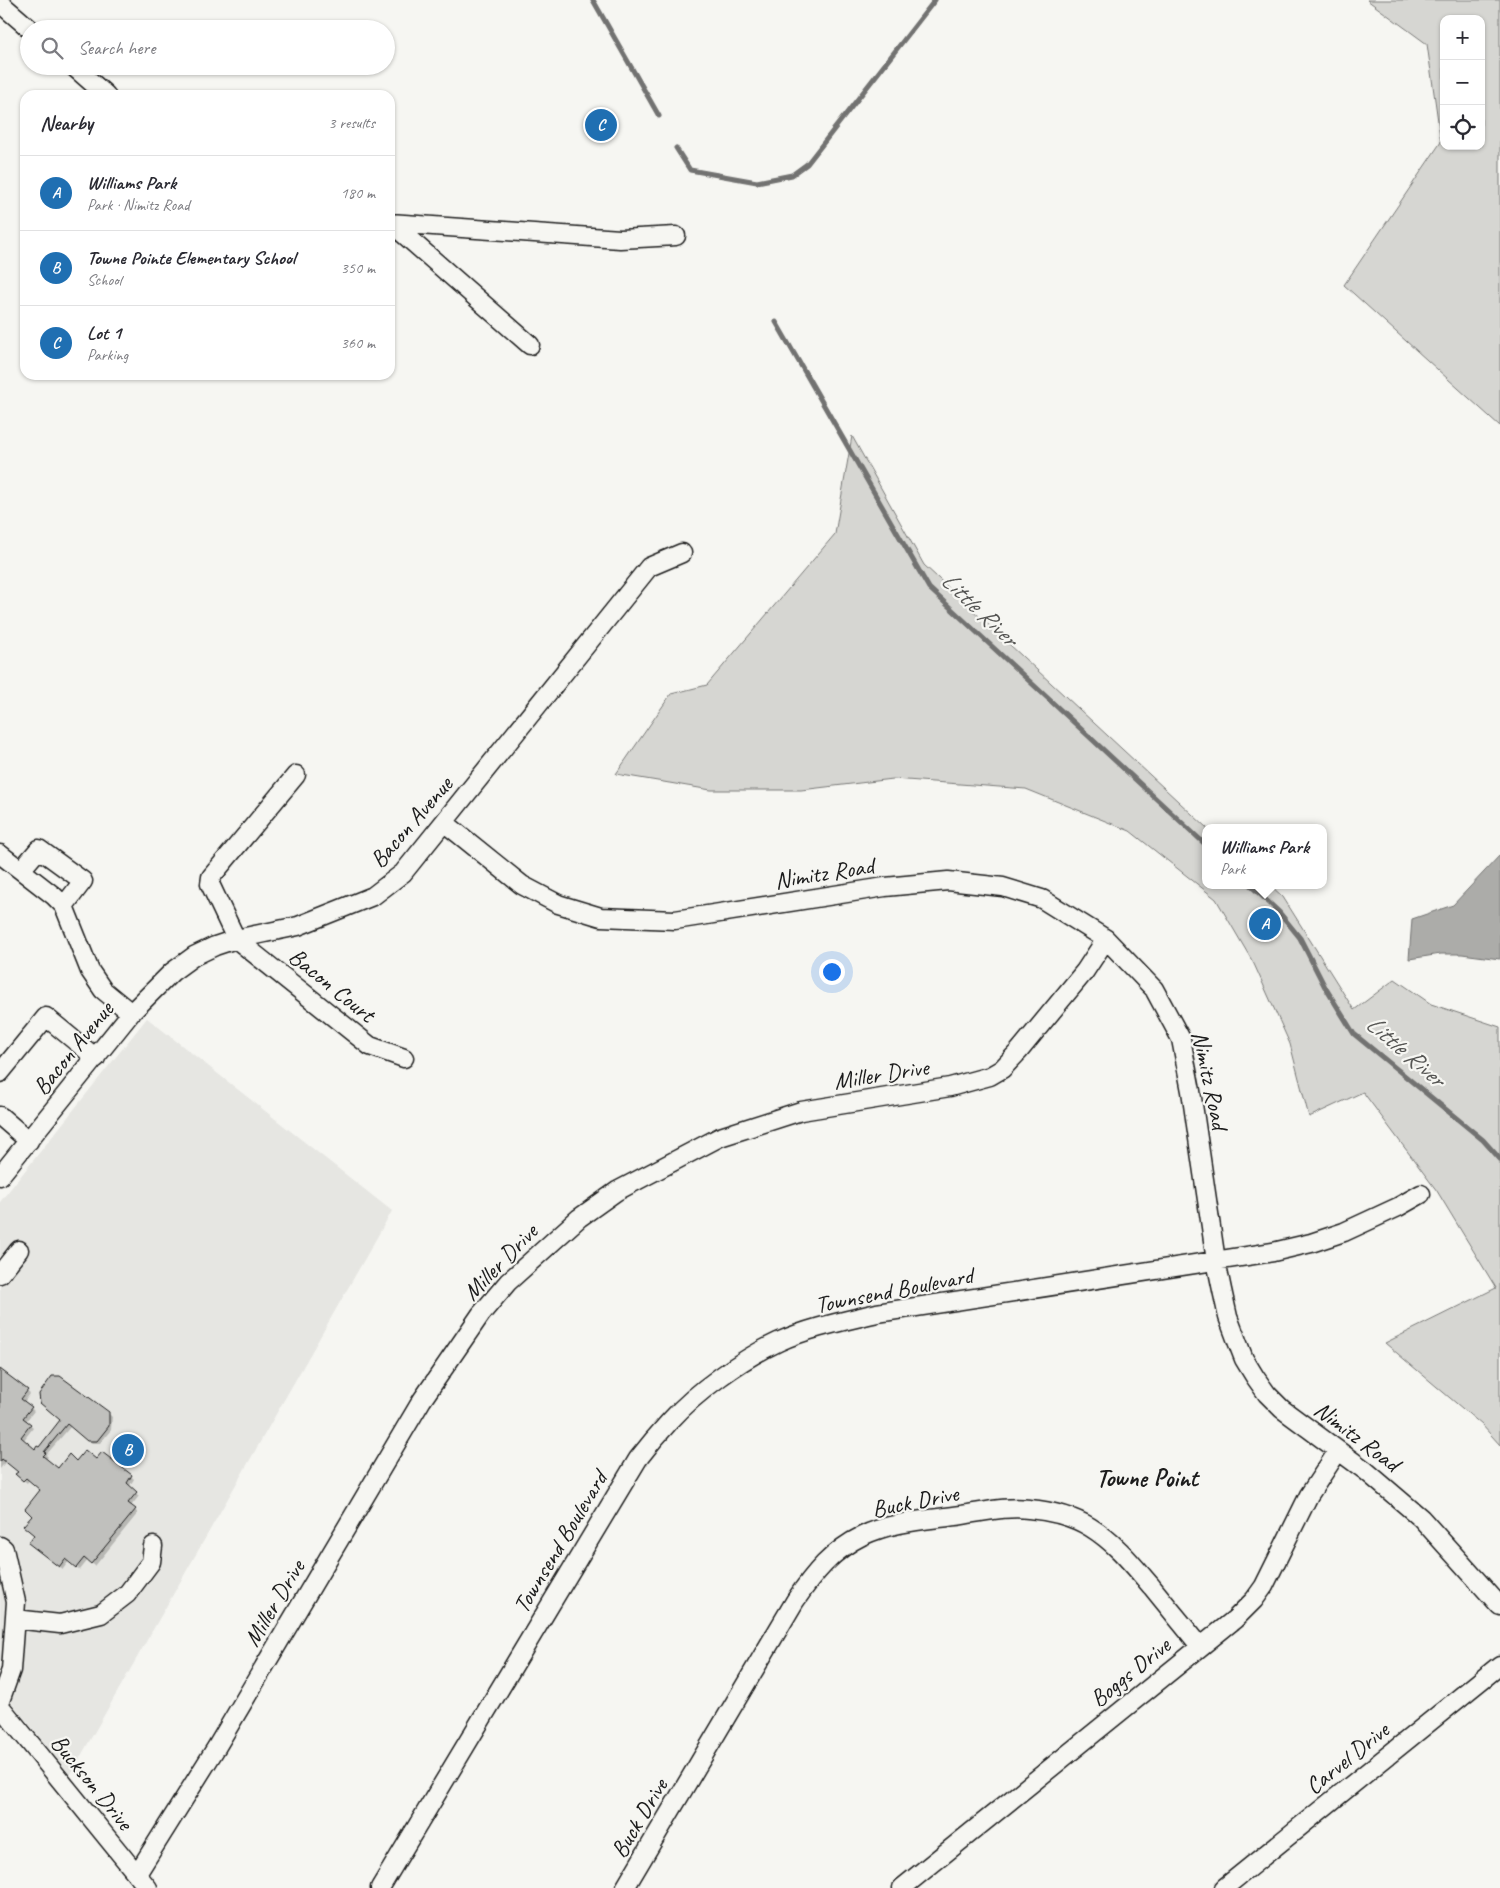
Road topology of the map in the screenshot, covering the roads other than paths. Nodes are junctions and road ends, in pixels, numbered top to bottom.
1 (0, 3) edge
2 (20, 20) edge
3 (83, 75) edge
4 (100, 90) edge
5 (395, 223) edge
6 (395, 227) edge
7 (676, 236) dead end
8 (530, 345) dead end
9 (682, 553) dead end
10 (296, 775) dead end
11 (445, 823) junction
12 (0, 854) edge
13 (20, 870) junction
14 (64, 906) junction
15 (236, 939) junction
16 (1106, 939) junction
17 (132, 1013) junction
18 (96, 1058) junction
19 (404, 1058) dead end
20 (0, 1073) edge
21 (0, 1116) edge
22 (29, 1141) junction
23 (0, 1176) edge
24 (1421, 1194) dead end
25 (19, 1250) dead end
26 (1216, 1261) junction
27 (0, 1274) edge
28 (1338, 1451) junction
29 (153, 1546) dead end
30 (2, 1547) edge
31 (1500, 1606) edge
32 (10, 1625) edge
33 (1200, 1646) junction
34 (1500, 1665) edge
35 (0, 1702) edge
36 (0, 1706) edge
37 (137, 1874) junction
38 (148, 1888) edge
39 (380, 1888) edge
40 (625, 1888) edge
41 (902, 1888) edge
42 (1224, 1888) edge

1 - 2 street
3 - 4 street
5 - 7 street
6 - 8 street
9 - 11 street, Bacon Avenue
10 - 15 street
11 - 15 street, Bacon Avenue
11 - 16 street, Nimitz Road
12 - 13 street
13 - 14 street
13 - 14 street
14 - 17 street
15 - 17 street, Bacon Avenue
15 - 19 street, Bacon Court
16 - 26 street, Nimitz Road
16 - 37 street, Miller Drive
17 - 18 street, Bacon Avenue
18 - 20 street
18 - 22 street, Bacon Avenue
21 - 22 street
22 - 23 street, Bacon Avenue
24 - 26 street, Townsend Boulevard
25 - 27 street
26 - 28 street, Nimitz Road
26 - 39 street, Townsend Boulevard
28 - 31 street, Nimitz Road
28 - 33 street, Boggs Drive
29 - 32 street
30 - 32 street
32 - 35 street
33 - 40 street, Buck Drive
33 - 41 street, Boggs Drive
34 - 42 street, Carvel Drive
36 - 37 street, Buckson Drive
37 - 38 street, Buckson Drive

